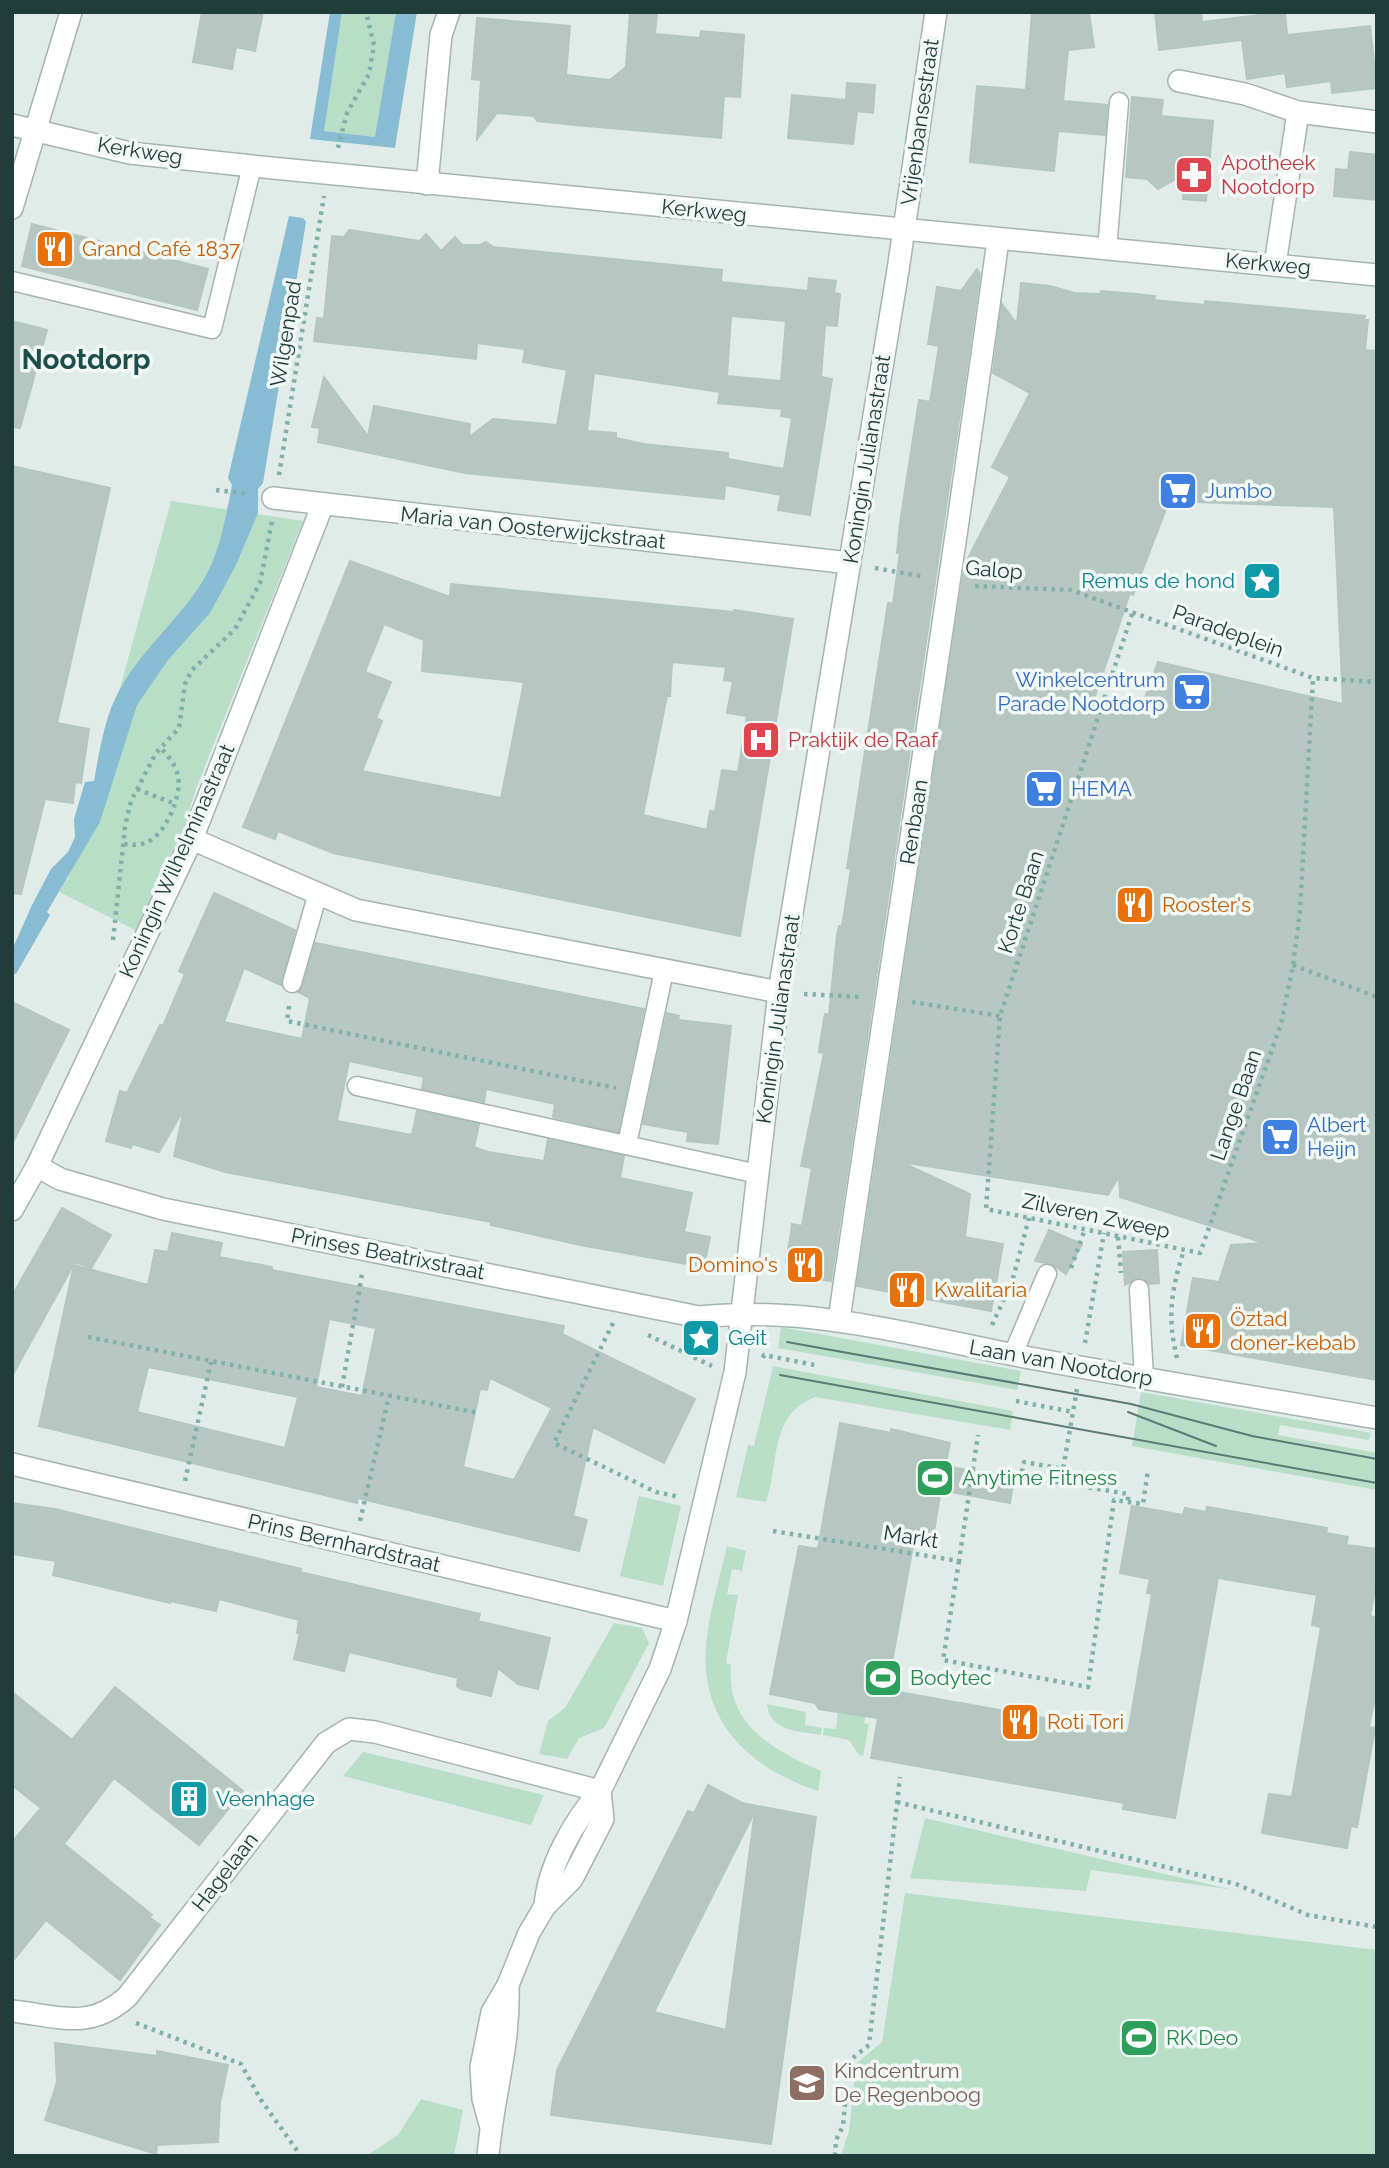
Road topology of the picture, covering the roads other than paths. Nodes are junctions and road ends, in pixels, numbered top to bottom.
1 (71, 12) edge
2 (449, 12) edge
3 (936, 12) edge
4 (1179, 80) dead end
5 (1119, 102) dead end
6 (1298, 112) junction
7 (1377, 122) edge
8 (12, 125) edge
9 (34, 129) junction
10 (252, 166) junction
11 (426, 184) junction
12 (12, 208) edge
13 (904, 231) junction
14 (998, 240) junction
15 (1107, 250) junction
16 (1275, 265) junction
17 (1377, 275) edge
18 (12, 281) edge
19 (274, 498) road end
20 (323, 505) junction
21 (850, 563) junction
22 (192, 839) junction
23 (318, 893) junction
24 (664, 971) junction
25 (292, 983) road end
26 (779, 992) junction
27 (357, 1086) dead end
28 (627, 1144) junction
29 (37, 1166) junction
30 (758, 1174) junction
31 (12, 1210) edge
32 (1047, 1275) dead end
33 (1139, 1289) dead end
34 (744, 1312) junction
35 (839, 1320) junction
36 (1013, 1354) junction
37 (1144, 1378) junction
38 (1377, 1418) edge
39 (12, 1464) edge
40 (676, 1621) junction
41 (600, 1791) junction
42 (12, 2011) edge
43 (488, 2156) edge

1 - 9 street
2 - 11 street
3 - 13 street, Vrijenbansestraat
4 - 6 street
5 - 15 lane
6 - 7 street
6 - 16 street
8 - 9 street, Kerkweg
9 - 10 street, Kerkweg
9 - 12 street
10 - 11 street, Kerkweg
10 - 18 lane
11 - 13 street, Kerkweg
13 - 14 street, Kerkweg
13 - 21 street, Koningin Julianastraat
14 - 15 street, Kerkweg
14 - 35 street, Renbaan
15 - 16 street, Kerkweg
16 - 17 street, Kerkweg
19 - 20 street, Maria van Oosterwijckstraat
20 - 21 street, Maria van Oosterwijckstraat
20 - 22 street, Koningin Wilhelminastraat
21 - 26 street, Koningin Julianastraat
22 - 23 street
22 - 29 street, Koningin Wilhelminastraat
23 - 24 street
23 - 25 lane
24 - 26 street
24 - 28 lane
26 - 30 street, Koningin Julianastraat
27 - 28 lane
28 - 30 lane
29 - 31 street, Koningin Wilhelminastraat
29 - 34 street, Prinses Beatrixstraat
30 - 34 street, Koningin Julianastraat
32 - 36 lane
33 - 37 lane
34 - 35 street, Laan van Nootdorp
34 - 40 street, Koningin Julianastraat
35 - 36 street, Laan van Nootdorp
36 - 37 street, Laan van Nootdorp
37 - 38 street, Laan van Nootdorp
39 - 40 street, Prins Bernhardstraat
40 - 41 street, Koningin Julianastraat
41 - 42 street, Hagelaan
41 - 43 street, Koningin Julianastraat

